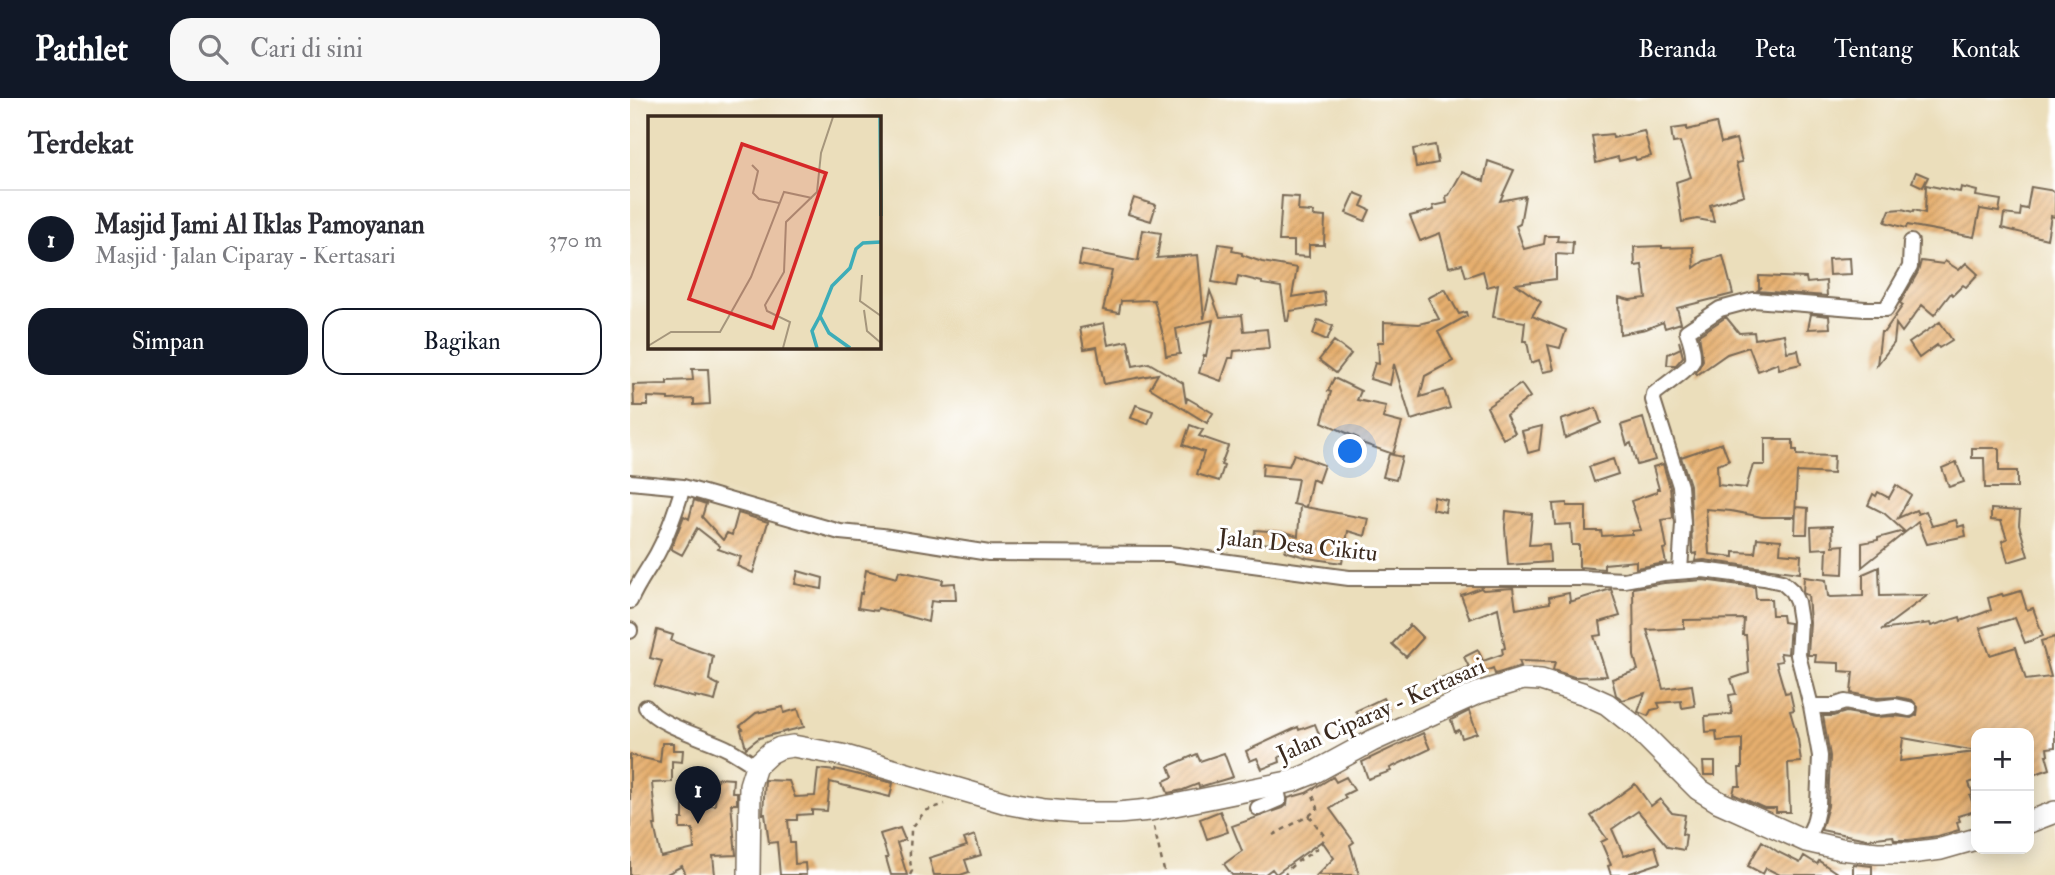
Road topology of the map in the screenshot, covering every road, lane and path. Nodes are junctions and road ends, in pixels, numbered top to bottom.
1 (1911, 242) dead end
2 (630, 482) edge
3 (683, 487) junction
4 (1680, 571) junction
5 (630, 601) edge
6 (1811, 706) junction
7 (646, 707) dead end
8 (1909, 709) dead end
9 (756, 766) junction
10 (1276, 785) junction
11 (1313, 795) dead end
12 (950, 802) dead end
13 (1258, 808) dead end
14 (1150, 810) junction
15 (2055, 812) edge
16 (1308, 817) junction
17 (2034, 820) edge
18 (1273, 835) dead end
19 (1971, 840) edge
20 (1806, 841) junction
21 (749, 875) edge
22 (910, 875) edge
23 (1165, 875) edge
24 (1285, 875) edge

1 - 4 street
2 - 3 street, Jalan Desa Cikitu
3 - 4 street, Jalan Desa Cikitu
3 - 5 street
4 - 6 street, Jalan Desa Cikitu
6 - 8 street
6 - 20 street, Jalan Desa Cikitu
7 - 9 street
9 - 14 main road, Jalan Ciparay - Kertasari
9 - 21 main road
10 - 13 street
10 - 14 main road, Jalan Ciparay - Kertasari
10 - 20 main road, Jalan Ciparay - Kertasari
11 - 16 path
12 - 22 path
14 - 23 path
15 - 17 main road
16 - 18 path
16 - 24 path
19 - 20 main road, Jalan Ciparay - Kertasari

